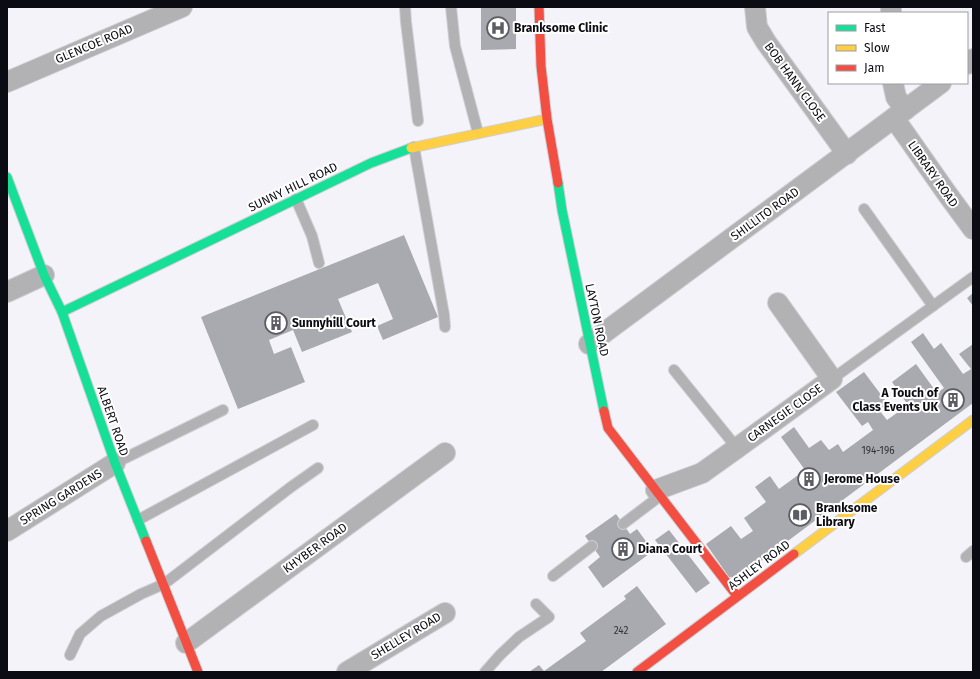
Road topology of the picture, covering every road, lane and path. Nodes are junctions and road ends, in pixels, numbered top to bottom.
1 (182, 7) edge
2 (405, 7) edge
3 (451, 7) edge
4 (539, 7) edge
5 (755, 7) edge
6 (7, 82) edge
7 (893, 84) edge
8 (940, 84) edge
9 (900, 114) junction
10 (547, 119) junction
11 (418, 121) dead end
12 (478, 133) junction
13 (414, 147) junction
14 (847, 154) junction
15 (7, 177) edge
16 (296, 199) junction
17 (864, 209) dead end
18 (973, 229) edge
19 (319, 263) dead end
20 (44, 275) junction
21 (973, 277) edge
22 (7, 292) edge
23 (778, 303) dead end
24 (932, 306) junction
25 (62, 312) junction
26 (445, 327) dead end
27 (589, 344) junction
28 (674, 370) dead end
29 (832, 379) junction
30 (223, 410) dead end
31 (973, 420) edge
32 (313, 425) dead end
33 (737, 448) junction
34 (445, 453) dead end
35 (115, 462) junction
36 (318, 468) dead end
37 (658, 493) junction
38 (138, 520) junction
39 (623, 524) dead end
40 (7, 531) edge
41 (592, 546) dead end
42 (553, 576) dead end
43 (164, 584) junction
44 (737, 596) junction
45 (536, 604) dead end
46 (445, 613) dead end
47 (186, 643) junction
48 (70, 655) dead end
49 (198, 672) edge
50 (347, 672) edge
51 (485, 672) edge
52 (637, 672) edge

1 - 6 street, GLENCOE ROAD
2 - 11 lane
3 - 12 lane
4 - 10 street, LAYTON ROAD
5 - 14 street, BOB HANN CLOSE
7 - 9 street, LIBRARY ROAD
8 - 9 street, SHILLITO ROAD
9 - 14 street, SHILLITO ROAD
9 - 18 street, LIBRARY ROAD
10 - 12 street, SUNNY HILL ROAD
10 - 27 street, LAYTON ROAD
12 - 13 street, SUNNY HILL ROAD
13 - 16 street, SUNNY HILL ROAD
13 - 26 lane
14 - 27 street, SHILLITO ROAD
15 - 20 street, ALBERT ROAD
16 - 19 lane
16 - 25 street, SUNNY HILL ROAD
17 - 24 lane
20 - 22 street
20 - 25 street, ALBERT ROAD
21 - 24 lane
23 - 29 street, CARNEGIE CLOSE
24 - 29 lane
25 - 35 street, ALBERT ROAD
27 - 37 street, LAYTON ROAD
28 - 33 lane
29 - 33 street, CARNEGIE CLOSE
30 - 35 lane
31 - 44 street, ASHLEY ROAD
32 - 38 lane
33 - 37 street, CARNEGIE CLOSE
34 - 47 street, KHYBER ROAD
35 - 38 street, ALBERT ROAD
35 - 40 street, SPRING GARDENS
36 - 43 lane
37 - 39 lane
37 - 44 street, LAYTON ROAD
38 - 43 street, ALBERT ROAD
41 - 42 lane
43 - 47 street, ALBERT ROAD
43 - 48 lane
44 - 52 street, ASHLEY ROAD
45 - 51 lane
46 - 50 street, SHELLEY ROAD
47 - 49 street, ALBERT ROAD

